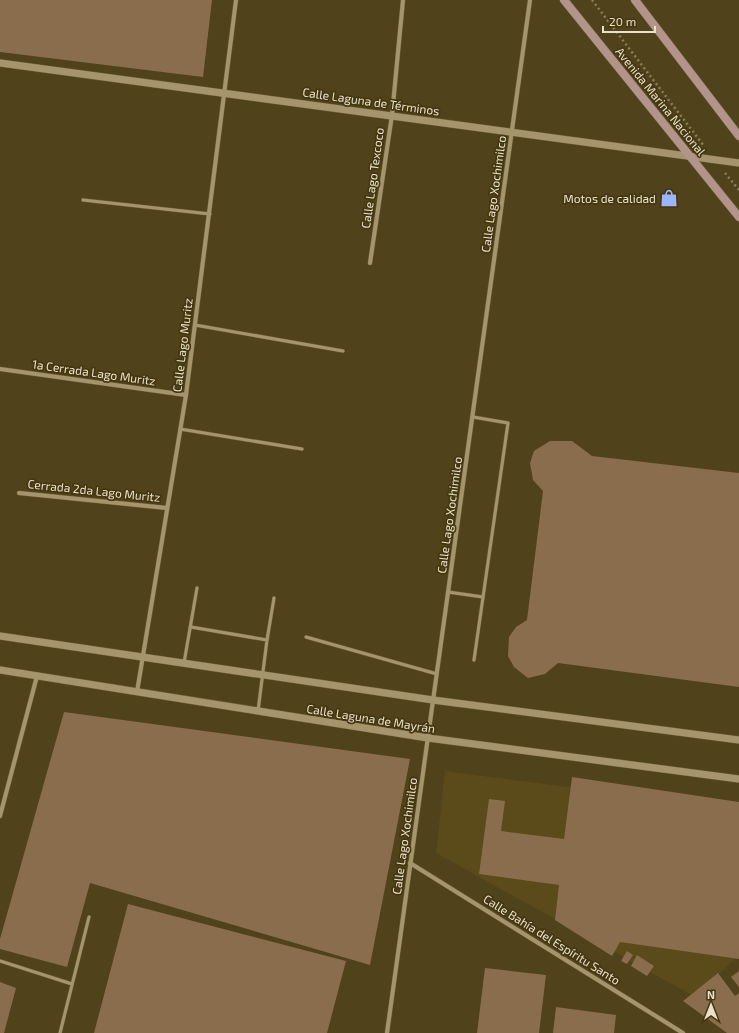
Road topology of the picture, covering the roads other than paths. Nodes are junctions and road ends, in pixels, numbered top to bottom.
1 (236, 0) edge
2 (403, 0) edge
3 (530, 0) edge
4 (564, 0) edge
5 (635, 0) edge
6 (0, 63) edge
7 (225, 93) junction
8 (392, 115) junction
9 (512, 131) junction
10 (739, 136) edge
11 (690, 156) junction
12 (739, 164) edge
13 (83, 200) dead end
14 (210, 214) junction
15 (739, 217) edge
16 (370, 263) dead end
17 (195, 325) junction
18 (343, 351) dead end
19 (0, 369) edge
20 (186, 395) junction
21 (473, 417) junction
22 (180, 429) junction
23 (302, 449) dead end
24 (19, 493) dead end
25 (167, 508) junction
26 (197, 588) dead end
27 (448, 592) junction
28 (483, 597) junction
29 (274, 598) dead end
30 (191, 627) junction
31 (0, 636) edge
32 (306, 637) dead end
33 (267, 640) junction
34 (143, 658) junction
35 (474, 660) dead end
36 (184, 663) junction
37 (0, 670) edge
38 (437, 674) junction
39 (263, 675) junction
40 (37, 676) junction
41 (137, 692) junction
42 (433, 700) junction
43 (258, 711) junction
44 (428, 738) junction
45 (739, 740) edge
46 (739, 779) edge
47 (0, 816) edge
48 (410, 863) junction
49 (89, 917) dead end
50 (0, 960) edge
51 (72, 984) junction
52 (60, 1033) edge
53 (387, 1033) edge
54 (683, 1033) edge

1 - 7 street, Calle Lago Muritz
2 - 8 street, Calle Lago Texcoco
3 - 9 street, Calle Lago Xochimilco
4 - 11 main road, Avenida Marina Nacional
5 - 10 main road
6 - 7 street, Calle Laguna de Términos
7 - 8 street, Calle Laguna de Términos
7 - 14 street, Calle Lago Muritz
8 - 9 street, Calle Laguna de Términos
8 - 16 street, Calle Lago Texcoco
9 - 11 street, Calle Laguna de Términos
9 - 21 street, Calle Lago Xochimilco
11 - 12 street, Calle Laguna de Términos
11 - 15 main road, Avenida Marina Nacional
13 - 14 lane
14 - 17 street, Calle Lago Muritz
17 - 18 lane
17 - 20 street, Calle Lago Muritz
19 - 20 street, 1a Cerrada Lago Muritz
20 - 22 street, Calle Lago Muritz
21 - 27 street, Calle Lago Xochimilco
21 - 28 lane
22 - 23 lane
22 - 25 street, Calle Lago Muritz
24 - 25 street, Cerrada 2da Lago Muritz
25 - 34 street, Calle Lago Muritz
26 - 30 lane
27 - 28 lane
27 - 38 street, Calle Lago Xochimilco
28 - 35 lane
29 - 33 lane
30 - 33 lane
30 - 36 lane
31 - 34 street
32 - 38 lane
33 - 39 lane
34 - 36 street
34 - 41 street, Calle Lago Muritz
36 - 39 street
37 - 40 street, Calle Laguna de Mayrán
38 - 42 street, Calle Lago Xochimilco
39 - 42 street
39 - 43 lane
40 - 41 street, Calle Laguna de Mayrán
40 - 47 street
41 - 43 street, Calle Laguna de Mayrán
42 - 44 street, Calle Lago Xochimilco
42 - 45 street
43 - 44 street, Calle Laguna de Mayrán
44 - 46 street, Calle Laguna de Mayrán
44 - 48 street, Calle Lago Xochimilco
48 - 53 street, Calle Lago Xochimilco
48 - 54 street, Calle Bahía del Espíritu Santo
49 - 51 lane
50 - 51 lane
51 - 52 lane

